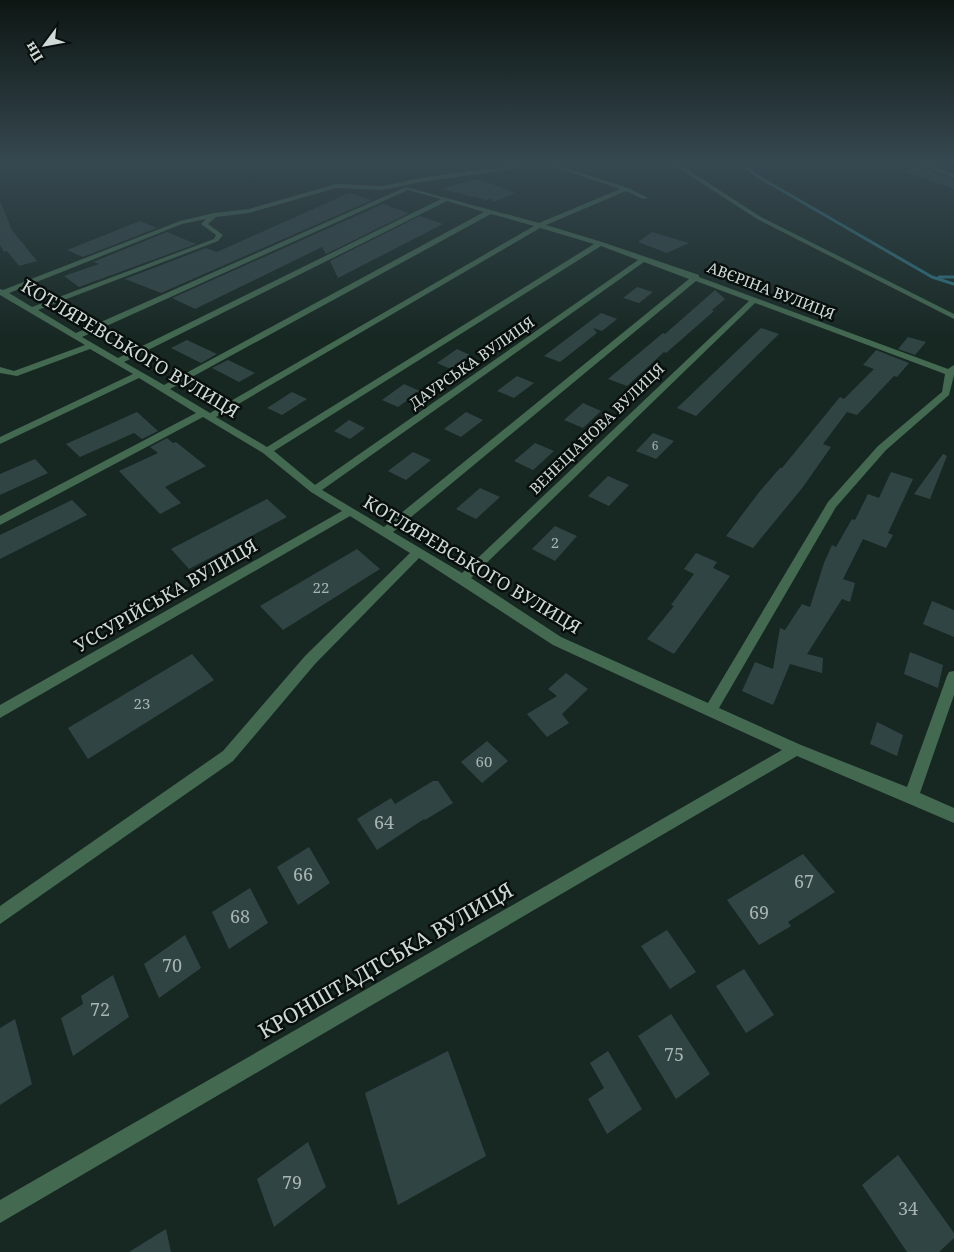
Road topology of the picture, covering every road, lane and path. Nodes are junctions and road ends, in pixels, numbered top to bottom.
1 (182, 222) edge
2 (206, 222) edge
3 (331, 222) edge
4 (400, 222) edge
5 (470, 222) edge
6 (525, 222) edge
7 (546, 222) edge
8 (768, 222) edge
9 (538, 226) junction
10 (600, 243) junction
11 (644, 259) junction
12 (696, 277) junction
13 (1, 292) edge
14 (753, 301) junction
15 (32, 310) junction
16 (954, 316) edge
17 (77, 336) junction
18 (93, 345) junction
19 (120, 361) junction
20 (0, 370) edge
21 (952, 370) edge
22 (140, 374) junction
23 (164, 389) junction
24 (950, 395) edge
25 (206, 415) junction
26 (0, 441) edge
27 (267, 451) junction
28 (316, 490) junction
29 (350, 511) junction
30 (0, 521) edge
31 (385, 532) junction
32 (418, 552) junction
33 (463, 579) junction
34 (954, 676) edge
35 (710, 711) junction
36 (0, 712) edge
37 (796, 749) junction
38 (911, 796) junction
39 (954, 816) edge
40 (0, 916) edge
41 (0, 1212) edge

1 - 13 street
2 - 15 street
3 - 17 street
4 - 19 street
5 - 23 street
6 - 9 street, АВЄРІНА ВУЛИЦЯ
7 - 9 street
8 - 16 street
9 - 10 street, АВЄРІНА ВУЛИЦЯ
9 - 25 street
10 - 11 street, АВЄРІНА ВУЛИЦЯ
10 - 27 street, ДАУРСЬКА ВУЛИЦЯ
11 - 12 street, АВЄРІНА ВУЛИЦЯ
11 - 28 street, ДАУРСЬКА ВУЛИЦЯ
12 - 14 street, АВЄРІНА ВУЛИЦЯ
12 - 31 street
13 - 15 street, КОТЛЯРЕВСЬКОГО ВУЛИЦЯ
14 - 21 street, АВЄРІНА ВУЛИЦЯ
14 - 33 street, ВЕНЕЦІАНОВА ВУЛИЦЯ
15 - 17 street, КОТЛЯРЕВСЬКОГО ВУЛИЦЯ
17 - 18 street, КОТЛЯРЕВСЬКОГО ВУЛИЦЯ
18 - 19 street, КОТЛЯРЕВСЬКОГО ВУЛИЦЯ
18 - 20 street
19 - 22 street, КОТЛЯРЕВСЬКОГО ВУЛИЦЯ
21 - 24 street
22 - 23 street, КОТЛЯРЕВСЬКОГО ВУЛИЦЯ
22 - 26 street
23 - 25 street, КОТЛЯРЕВСЬКОГО ВУЛИЦЯ
24 - 35 street
25 - 27 street, КОТЛЯРЕВСЬКОГО ВУЛИЦЯ
25 - 30 street
27 - 28 street, КОТЛЯРЕВСЬКОГО ВУЛИЦЯ
28 - 29 street, КОТЛЯРЕВСЬКОГО ВУЛИЦЯ
29 - 31 street, КОТЛЯРЕВСЬКОГО ВУЛИЦЯ
29 - 36 street, УССУРІЙСЬКА ВУЛИЦЯ
31 - 32 street, КОТЛЯРЕВСЬКОГО ВУЛИЦЯ
32 - 33 street, КОТЛЯРЕВСЬКОГО ВУЛИЦЯ
32 - 40 street
33 - 35 street, КОТЛЯРЕВСЬКОГО ВУЛИЦЯ
34 - 38 street
35 - 37 street, КОТЛЯРЕВСЬКОГО ВУЛИЦЯ
37 - 38 street, КОТЛЯРЕВСЬКОГО ВУЛИЦЯ
37 - 41 street, КРОНШТАДТСЬКА ВУЛИЦЯ
38 - 39 street, КОТЛЯРЕВСЬКОГО ВУЛИЦЯ

